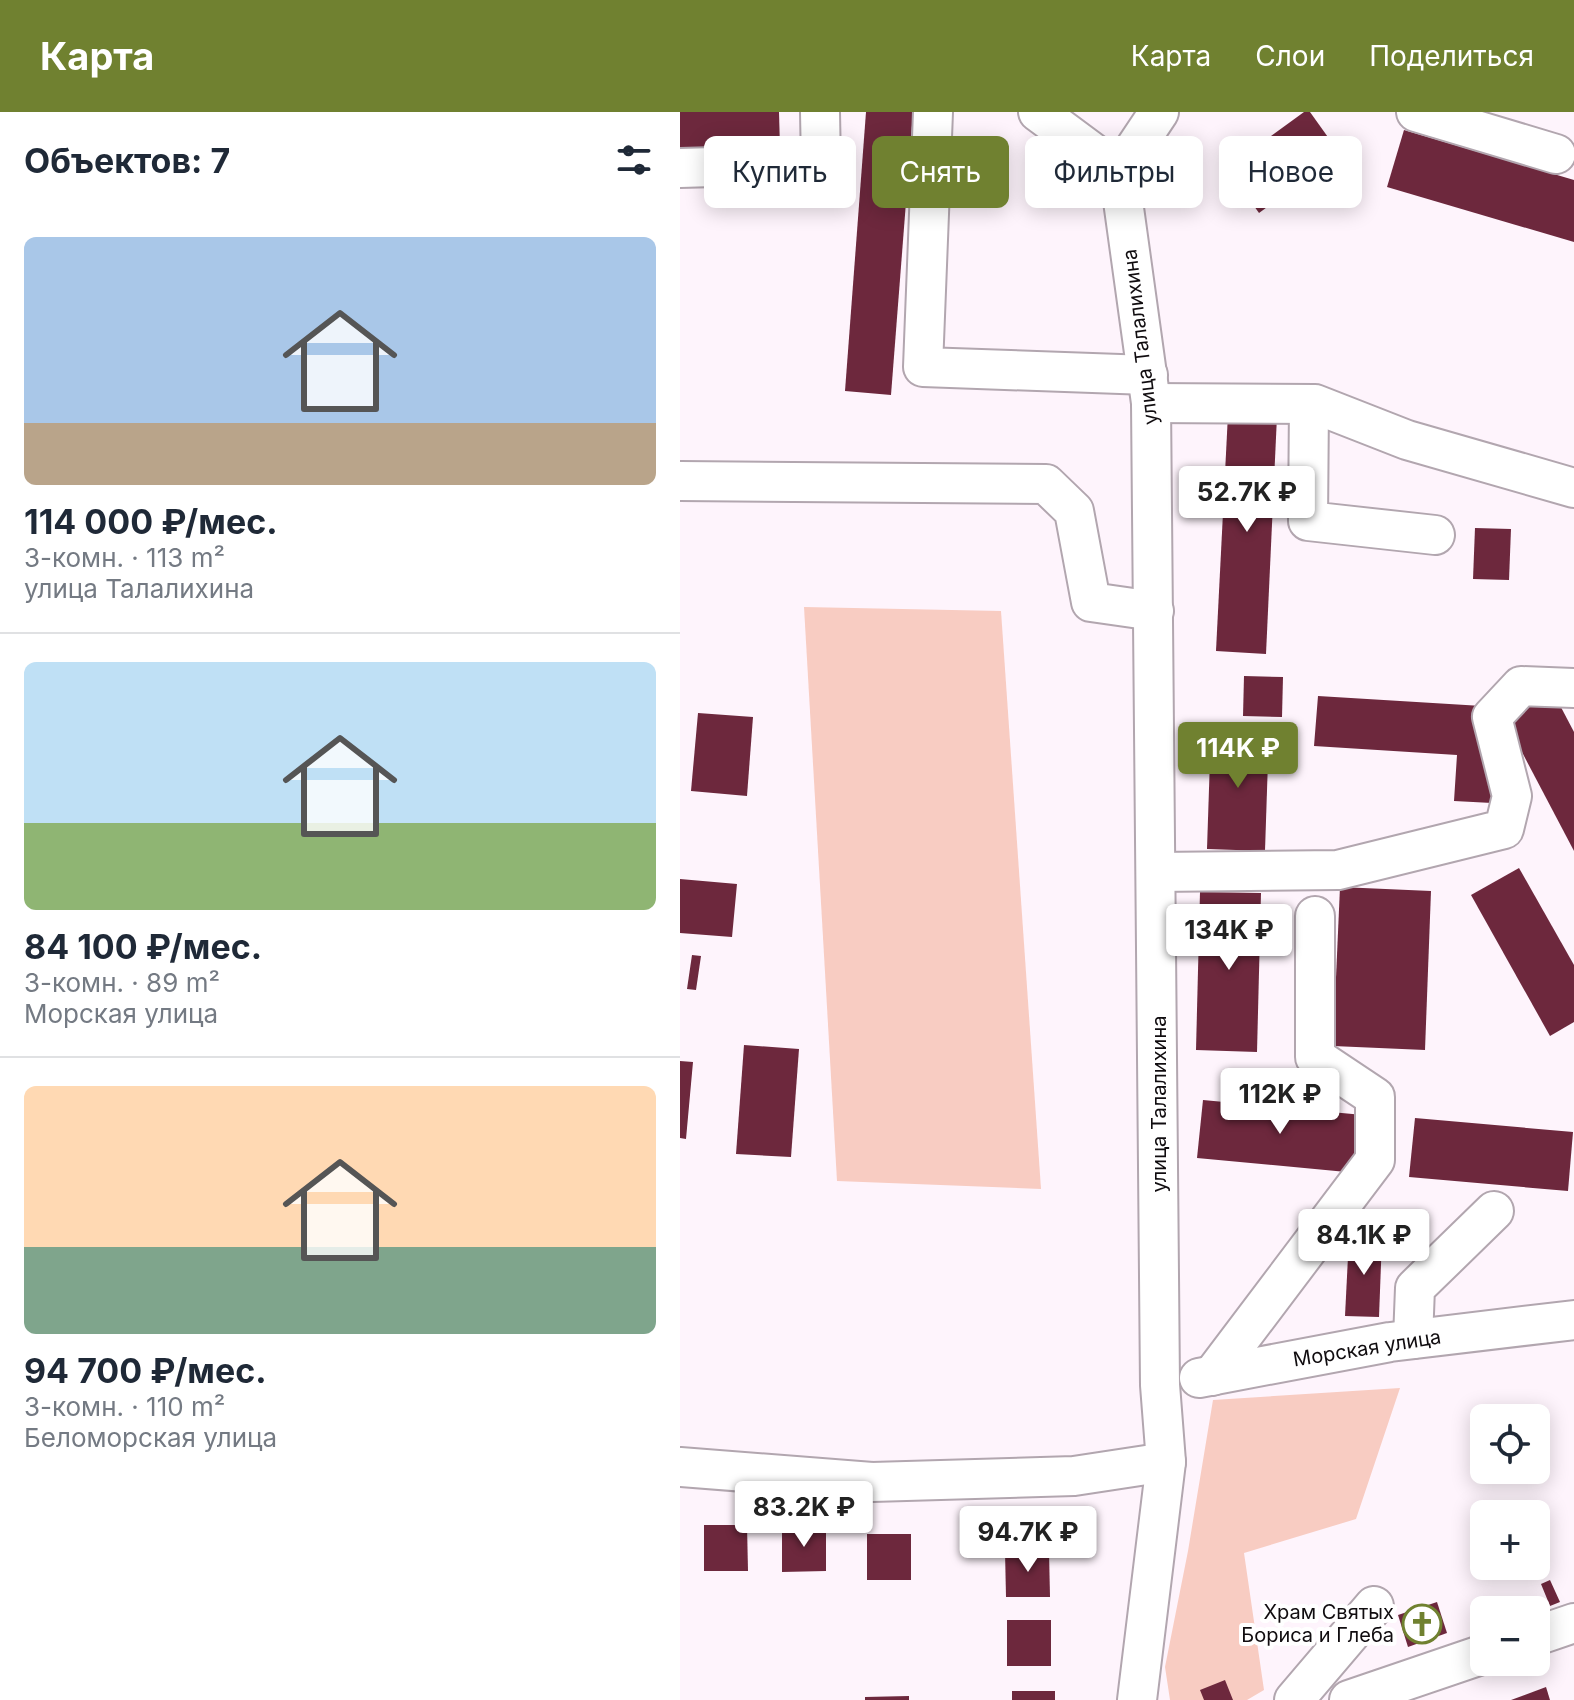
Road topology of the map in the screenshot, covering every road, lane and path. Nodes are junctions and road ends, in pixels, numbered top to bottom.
1 (820, 112) edge
2 (933, 112) edge
3 (1038, 112) edge
4 (1159, 112) edge
5 (1416, 112) edge
6 (1070, 136) edge
7 (1143, 136) edge
8 (1556, 154) dead end
9 (680, 168) edge
10 (1124, 208) edge
11 (1150, 389) junction
12 (1309, 404) junction
13 (680, 481) edge
14 (1574, 488) edge
15 (1435, 535) dead end
16 (1154, 611) junction
17 (1574, 688) edge
18 (1156, 872) junction
19 (1315, 916) dead end
20 (1494, 1211) dead end
21 (1574, 1320) edge
22 (1413, 1339) junction
23 (1212, 1376) junction
24 (1160, 1385) junction
25 (1166, 1462) junction
26 (680, 1467) edge
27 (1374, 1606) dead end
28 (1574, 1623) edge
29 (1550, 1631) edge
30 (1470, 1659) edge
31 (1137, 1700) edge
32 (1294, 1700) edge
33 (1349, 1700) edge

1 - 9 street
2 - 11 street
3 - 6 street
4 - 7 street
5 - 8 street
10 - 11 street, улица Талалихина
11 - 12 street
11 - 16 street, улица Талалихина
12 - 14 street
12 - 15 street
13 - 16 street
16 - 18 street, улица Талалихина
17 - 18 street
18 - 24 street, улица Талалихина
19 - 23 street
20 - 22 street
21 - 22 street, Морская улица
22 - 23 street, Морская улица
23 - 24 street, Морская улица
24 - 25 street, улица Талалихина
25 - 26 street
25 - 31 street, улица Талалихина
27 - 32 street
28 - 29 street
30 - 33 street

